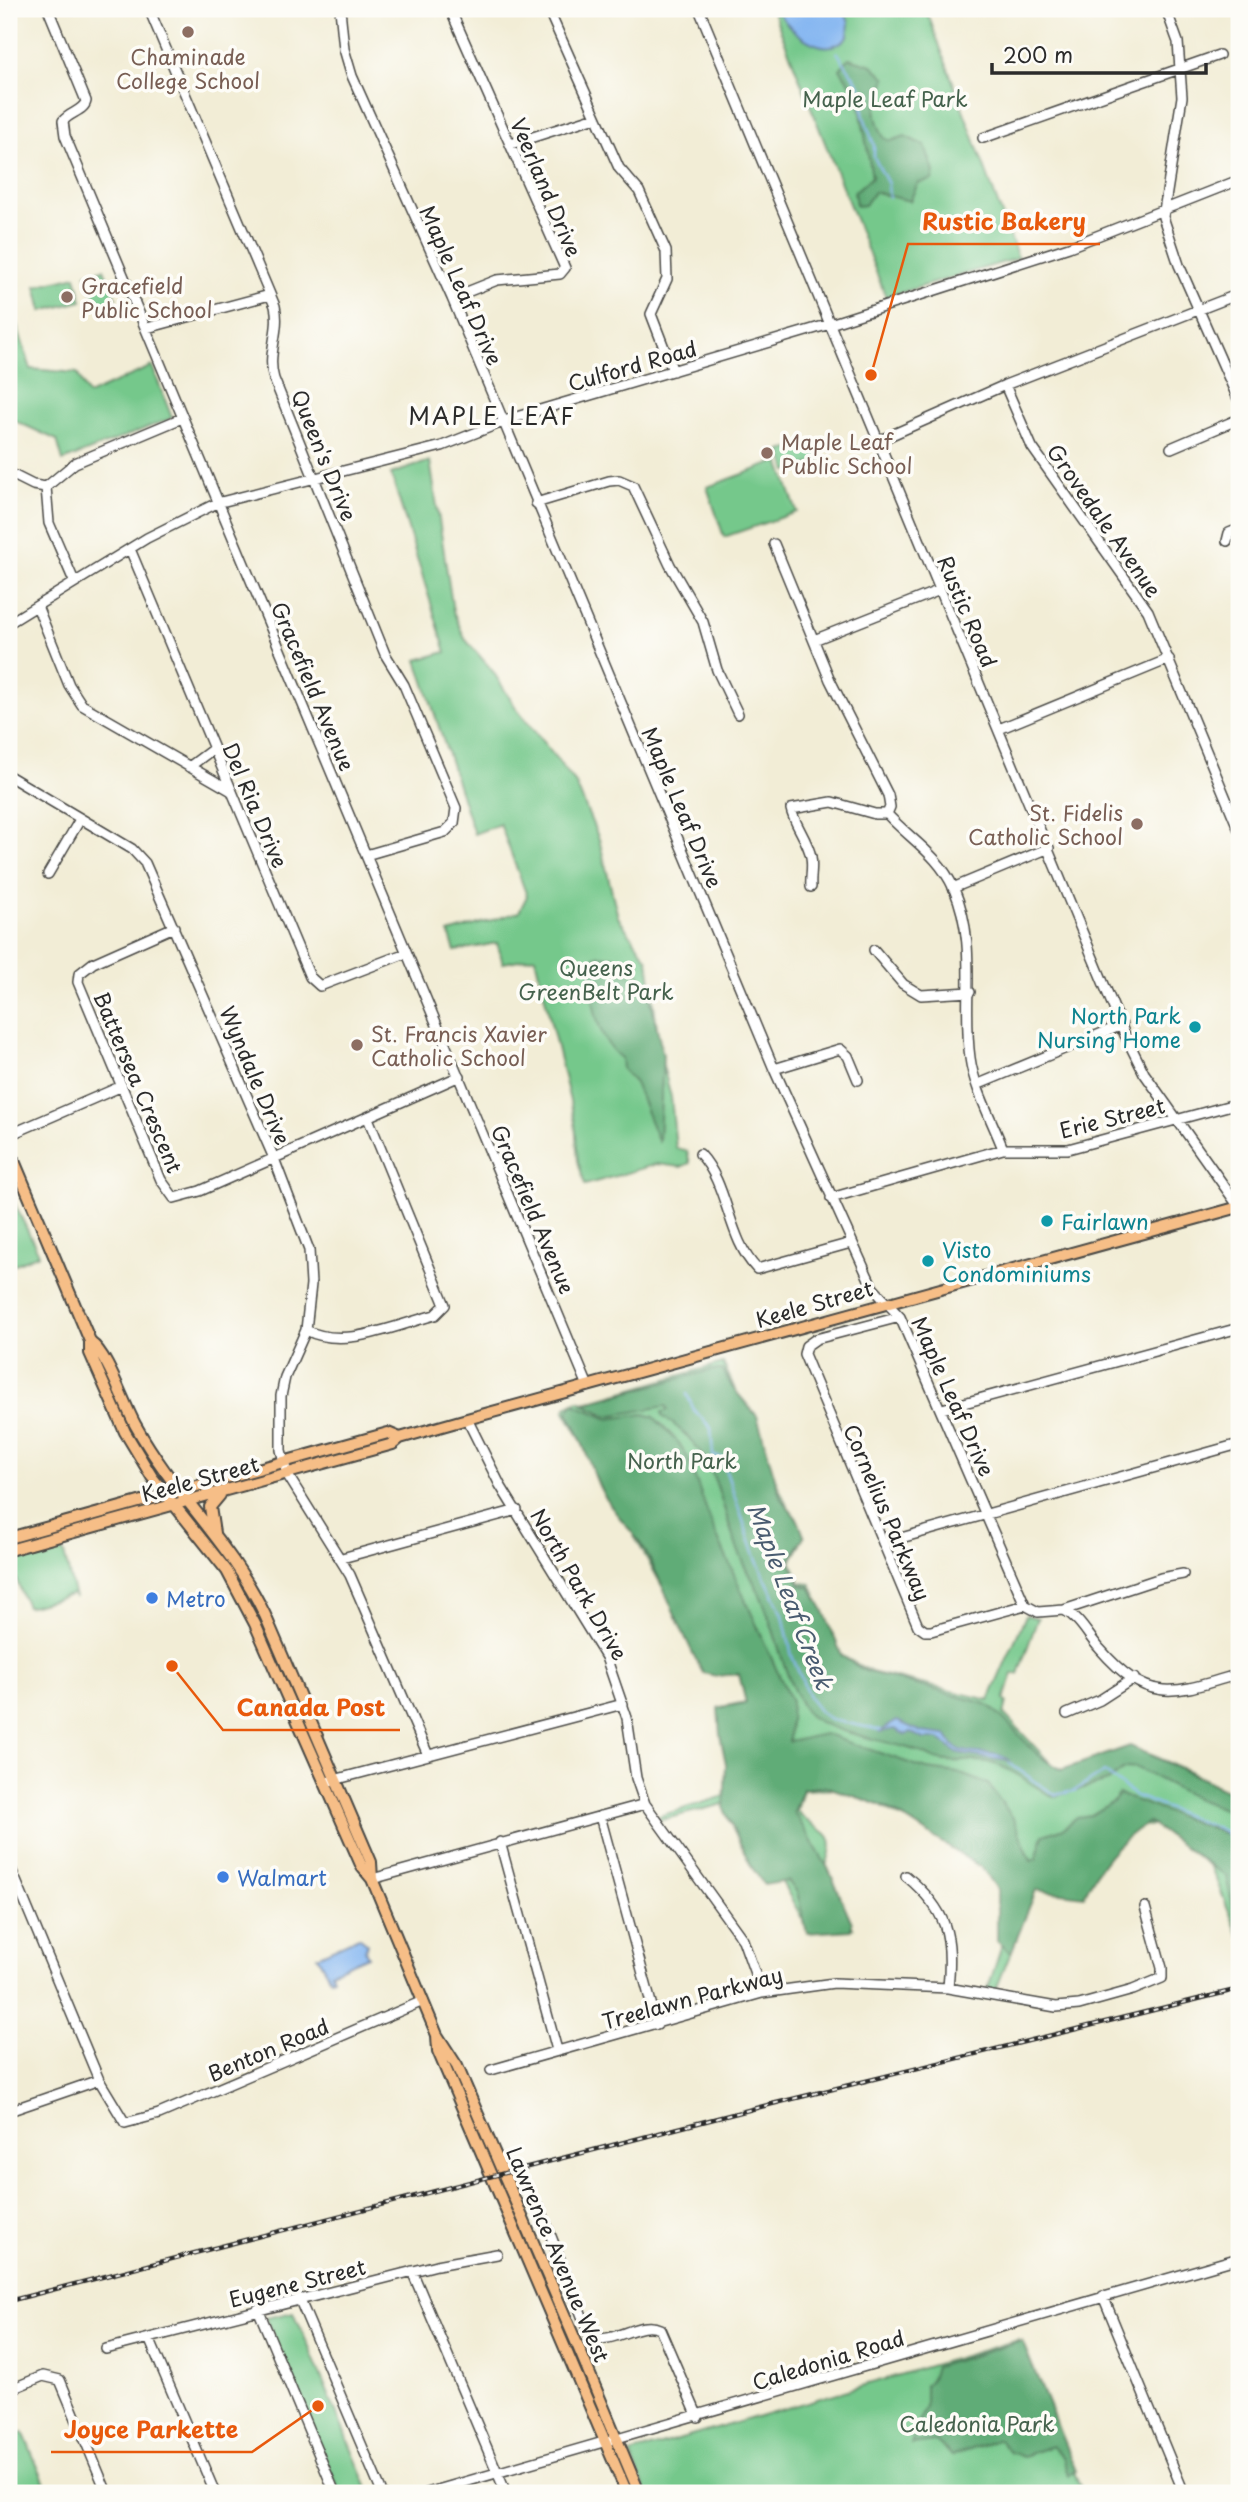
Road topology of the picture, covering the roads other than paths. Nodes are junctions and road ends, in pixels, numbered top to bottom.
1 (48, 9) edge
2 (149, 9) edge
3 (340, 9) edge
4 (450, 9) edge
5 (548, 9) edge
6 (699, 9) edge
7 (1166, 9) edge
8 (1219, 55) dead end
9 (1181, 68) junction
10 (596, 117) junction
11 (984, 138) dead end
12 (511, 144) junction
13 (1239, 180) edge
14 (1165, 208) junction
15 (1239, 294) edge
16 (270, 295) junction
17 (452, 298) junction
18 (1200, 309) junction
19 (830, 324) junction
20 (147, 328) junction
21 (673, 371) junction
22 (1005, 385) junction
23 (1239, 401) edge
24 (182, 418) junction
25 (1239, 419) edge
26 (503, 422) junction
27 (878, 441) junction
28 (1171, 448) dead end
29 (9, 473) edge
30 (316, 480) junction
31 (46, 487) junction
32 (217, 503) junction
33 (536, 503) junction
34 (1239, 529) edge
35 (1227, 541) dead end
36 (774, 544) dead end
37 (130, 549) junction
38 (74, 581) junction
39 (940, 590) junction
40 (37, 606) junction
41 (9, 623) edge
42 (814, 639) junction
43 (1169, 659) junction
44 (738, 714) dead end
45 (999, 729) junction
46 (213, 749) junction
47 (189, 767) junction
48 (9, 776) edge
49 (230, 790) junction
50 (887, 814) junction
51 (79, 821) junction
52 (1239, 830) edge
53 (1049, 848) junction
54 (366, 855) junction
55 (48, 874) dead end
56 (811, 887) dead end
57 (953, 888) junction
58 (174, 927) junction
59 (874, 950) dead end
60 (406, 953) junction
61 (970, 992) junction
62 (1122, 1025) junction
63 (774, 1069) junction
64 (460, 1076) junction
65 (858, 1080) dead end
66 (979, 1084) junction
67 (122, 1086) junction
68 (1239, 1103) edge
69 (368, 1118) junction
70 (1177, 1118) junction
71 (9, 1135) edge
72 (9, 1149) edge
73 (1003, 1149) junction
74 (700, 1154) dead end
75 (273, 1156) junction
76 (831, 1198) junction
77 (1239, 1207) edge
78 (851, 1243) junction
79 (885, 1302) junction
80 (901, 1317) junction
81 (1239, 1328) edge
82 (306, 1330) junction
83 (91, 1343) junction
84 (806, 1346) joint
85 (588, 1386) junction
86 (942, 1409) junction
87 (467, 1419) junction
88 (400, 1438) junction
89 (1239, 1444) edge
90 (284, 1463) junction
91 (287, 1474) junction
92 (152, 1477) junction
93 (178, 1490) junction
94 (222, 1493) junction
95 (165, 1494) junction
96 (136, 1502) junction
97 (186, 1502) junction
98 (174, 1506) junction
99 (517, 1510) junction
100 (986, 1513) junction
101 (61, 1523) junction
102 (214, 1534) junction
103 (65, 1535) junction
104 (9, 1538) edge
105 (883, 1543) junction
106 (9, 1550) edge
107 (341, 1558) junction
108 (1183, 1574) dead end
109 (1025, 1605) junction
110 (1064, 1609) junction
111 (265, 1615) junction
112 (255, 1624) junction
113 (1239, 1674) edge
114 (1134, 1678) junction
115 (623, 1704) junction
116 (1067, 1714) dead end
117 (428, 1755) junction
118 (330, 1781) junction
119 (645, 1804) junction
120 (600, 1816) junction
121 (500, 1842) junction
122 (9, 1864) edge
123 (906, 1876) dead end
124 (372, 1879) junction
125 (1145, 1907) dead end
126 (948, 1988) junction
127 (762, 1993) junction
128 (422, 2001) junction
129 (656, 2025) junction
130 (437, 2035) junction
131 (557, 2050) junction
132 (491, 2070) dead end
133 (99, 2080) junction
134 (9, 2111) edge
135 (540, 2208) dead end
136 (497, 2254) dead end
137 (1239, 2258) edge
138 (411, 2271) junction
139 (1103, 2295) junction
140 (299, 2298) junction
141 (258, 2309) junction
142 (149, 2338) junction
143 (106, 2349) dead end
144 (9, 2390) edge
145 (698, 2417) junction
146 (618, 2439) junction
147 (604, 2443) junction
148 (497, 2473) junction
149 (107, 2493) edge
150 (215, 2493) edge
151 (335, 2493) edge
152 (382, 2493) edge
153 (428, 2493) edge
154 (506, 2493) edge
155 (627, 2493) edge
156 (636, 2493) edge
157 (1184, 2493) edge

1 - 20 street, Gracefield Avenue
2 - 16 street, Queen's Drive
3 - 17 street, Maple Leaf Drive
4 - 12 street, Veerland Drive
5 - 10 street
6 - 19 street, Rustic Road
7 - 9 street
8 - 9 street
9 - 11 street
9 - 14 street
10 - 12 street
10 - 21 street
12 - 17 street, Veerland Drive
13 - 14 street, Culford Road
14 - 18 street
14 - 19 street, Culford Road
15 - 18 street
16 - 20 street
16 - 30 street, Queen's Drive
17 - 26 street, Maple Leaf Drive
18 - 22 street
18 - 23 street
19 - 21 street, Culford Road
19 - 27 street, Rustic Road
20 - 24 street, Gracefield Avenue
21 - 26 street, Culford Road
22 - 27 street
22 - 43 street, Grovedale Avenue
24 - 31 street
24 - 32 street, Gracefield Avenue
25 - 28 street
26 - 30 street, Culford Road
26 - 33 street, Maple Leaf Drive
27 - 39 street, Rustic Road
29 - 31 street
30 - 32 street, Culford Road
30 - 54 street, Queen's Drive
31 - 38 street
32 - 37 street, Culford Road
32 - 54 street, Gracefield Avenue
33 - 44 street
33 - 63 street, Maple Leaf Drive
34 - 35 street
36 - 42 street
37 - 38 street, Culford Road
37 - 46 street, Del Ria Drive
38 - 40 street, Culford Road
39 - 42 street
39 - 45 street, Rustic Road
40 - 41 street, Culford Road
40 - 47 street
42 - 50 street
43 - 45 street
43 - 52 street, Grovedale Avenue
45 - 53 street, Rustic Road
46 - 47 street
46 - 49 street, Del Ria Drive
47 - 49 street
48 - 51 street, Wyndale Drive
49 - 60 street, Del Ria Drive
50 - 56 street
50 - 57 street
51 - 55 street
51 - 58 street, Wyndale Drive
53 - 57 street
53 - 62 street, Rustic Road
54 - 60 street, Gracefield Avenue
57 - 61 street
58 - 67 street, Battersea Crescent
58 - 75 street, Wyndale Drive
59 - 61 street
60 - 64 street, Gracefield Avenue
61 - 66 street
62 - 66 street
62 - 70 street, Rustic Road
63 - 65 street
63 - 76 street, Maple Leaf Drive
64 - 69 street
64 - 85 street, Gracefield Avenue
66 - 73 street
67 - 71 street
67 - 75 street, Battersea Crescent
68 - 70 street, Erie Street
69 - 75 street
69 - 82 street
70 - 73 street, Erie Street
70 - 77 street, Rustic Road
72 - 83 main road, Lawrence Avenue West
73 - 76 street, Erie Street
74 - 78 street
75 - 82 street, Wyndale Drive
76 - 78 street, Maple Leaf Drive
77 - 79 main road, Keele Street
78 - 79 street, Maple Leaf Drive
79 - 80 street, Maple Leaf Drive
79 - 85 main road, Keele Street
80 - 84 street, Keele Street
80 - 86 street, Maple Leaf Drive
81 - 86 street
82 - 90 street, Wyndale Drive
83 - 92 main road, Lawrence Avenue West
83 - 93 main road, Lawrence Avenue West
84 - 105 street, Cornelius Parkway
85 - 87 main road, Keele Street
86 - 100 street, Maple Leaf Drive
87 - 88 main road, Keele Street
87 - 99 street, North Park Drive
88 - 90 main road, Keele Street
88 - 91 main road, Keele Street
89 - 100 street
90 - 91 street, Wyndale Drive
90 - 93 main road, Keele Street
91 - 94 main road, Keele Street
91 - 107 street, Wyndale Drive
92 - 95 main road, Lawrence Avenue West
92 - 96 main road
93 - 95 main road, Keele Street
93 - 97 main road, Lawrence Avenue West
94 - 97 main road, Keele Street
94 - 102 main road
95 - 96 main road, Keele Street
95 - 98 main road, Lawrence Avenue West
96 - 101 main road, Keele Street
97 - 98 main road, Keele Street
97 - 102 main road, Lawrence Avenue West
98 - 103 main road, Keele Street
98 - 112 main road, Lawrence Avenue West
99 - 107 street
99 - 115 street, North Park Drive
100 - 105 street
100 - 109 street, Maple Leaf Drive
101 - 103 main road
101 - 104 main road, Keele Street
102 - 111 main road, Lawrence Avenue West
103 - 106 main road, Keele Street
105 - 109 street, Cornelius Parkway
107 - 117 street, Wyndale Drive
108 - 110 street, Cornelius Parkway
109 - 110 street, Cornelius Parkway
110 - 114 street
111 - 112 main road
111 - 118 main road, Lawrence Avenue West
112 - 118 main road, Lawrence Avenue West
113 - 114 street
114 - 116 street
115 - 117 street
115 - 119 street, North Park Drive
117 - 118 street
118 - 124 main road, Lawrence Avenue West
119 - 120 street
119 - 127 street, North Park Drive
120 - 121 street
120 - 129 street
121 - 124 street
121 - 131 street
122 - 133 street
123 - 126 street
124 - 128 main road, Lawrence Avenue West
125 - 126 street, Treelawn Parkway
126 - 127 street, Treelawn Parkway
127 - 129 street, Treelawn Parkway
128 - 130 main road, Lawrence Avenue West
128 - 133 street, Benton Road
129 - 131 street, Treelawn Parkway
130 - 146 main road, Lawrence Avenue West
130 - 147 main road, Lawrence Avenue West
131 - 132 street, Treelawn Parkway
133 - 134 street
135 - 145 street
136 - 138 street, Eugene Street
137 - 139 street, Caledonia Road
138 - 140 street, Eugene Street
138 - 148 street
139 - 145 street, Caledonia Road
139 - 157 street
140 - 141 street, Eugene Street
140 - 152 street
141 - 142 street, Eugene Street
141 - 151 street
142 - 143 street, Eugene Street
142 - 150 street
144 - 149 street
145 - 146 street, Caledonia Road
146 - 147 street, Caledonia Road
146 - 156 main road, Lawrence Avenue West
147 - 148 street, Caledonia Road
147 - 155 main road, Lawrence Avenue West
148 - 153 street, Caledonia Road
148 - 154 street

